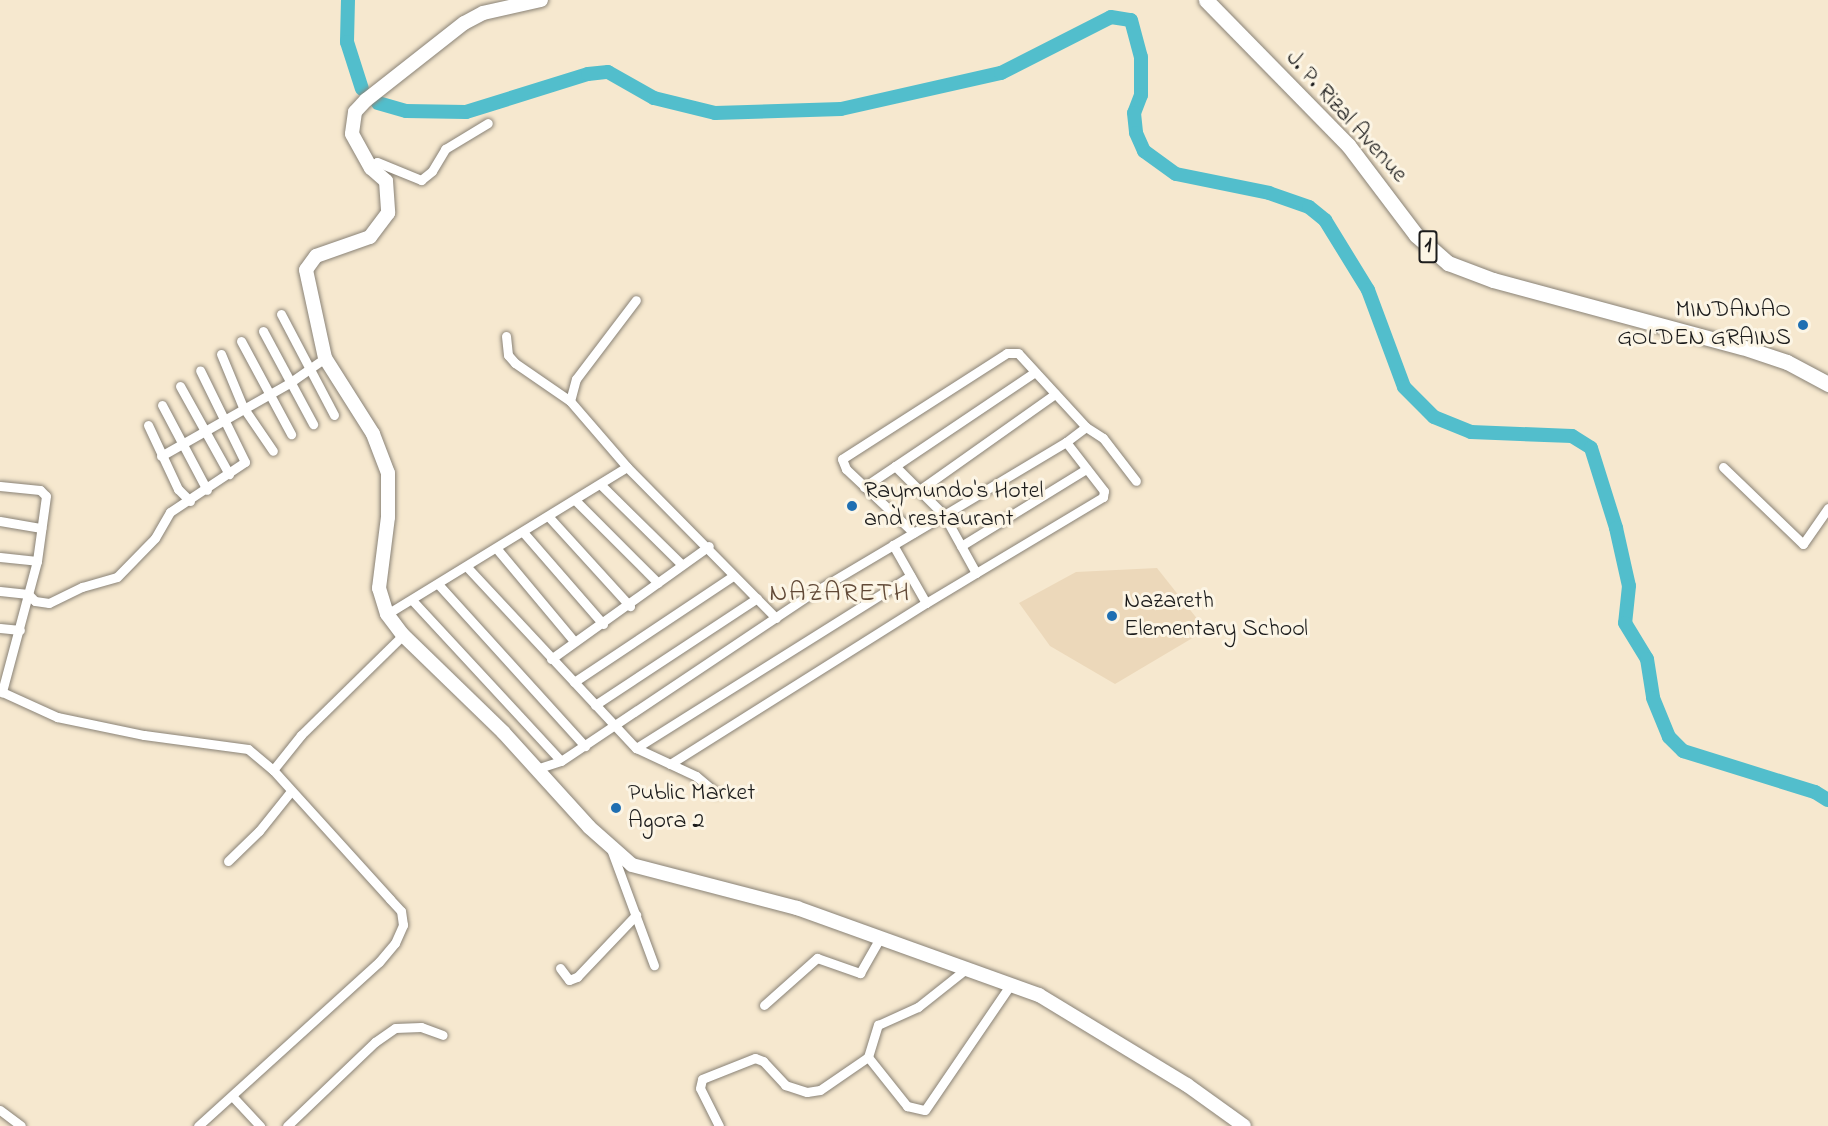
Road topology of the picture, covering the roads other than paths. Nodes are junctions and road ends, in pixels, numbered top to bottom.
1 (540, 0) edge
2 (1206, 0) edge
3 (488, 123) dead end
4 (371, 168) junction
5 (636, 300) dead end
6 (281, 314) dead end
7 (263, 331) dead end
8 (506, 336) dead end
9 (241, 342) dead end
10 (221, 354) dead end
11 (325, 358) junction
12 (310, 369) junction
13 (200, 370) dead end
14 (1035, 372) junction
15 (288, 384) junction
16 (1828, 384) edge
17 (180, 386) dead end
18 (1055, 394) junction
19 (267, 396) junction
20 (570, 401) junction
21 (162, 405) dead end
22 (243, 407) junction
23 (334, 414) dead end
24 (224, 422) junction
25 (148, 424) dead end
26 (313, 424) dead end
27 (1086, 427) junction
28 (203, 432) junction
29 (291, 434) dead end
30 (1066, 442) junction
31 (181, 446) junction
32 (273, 451) dead end
33 (162, 456) junction
34 (895, 466) junction
35 (627, 467) junction
36 (1723, 467) dead end
37 (1086, 469) junction
38 (229, 474) junction
39 (1136, 481) dead end
40 (600, 484) junction
41 (0, 486) edge
42 (864, 487) junction
43 (207, 490) junction
44 (918, 491) junction
45 (574, 500) junction
46 (190, 501) junction
47 (1828, 508) edge
48 (944, 515) junction
49 (548, 516) junction
50 (0, 521) edge
51 (41, 528) junction
52 (523, 532) junction
53 (914, 533) junction
54 (893, 545) junction
55 (709, 546) junction
56 (961, 546) junction
57 (497, 549) junction
58 (0, 557) edge
59 (37, 561) junction
60 (681, 564) junction
61 (467, 567) junction
62 (976, 573) junction
63 (734, 576) junction
64 (910, 576) junction
65 (658, 583) junction
66 (438, 584) junction
67 (0, 591) edge
68 (28, 594) junction
69 (757, 598) junction
70 (412, 600) junction
71 (926, 603) junction
72 (630, 606) junction
73 (387, 614) junction
74 (776, 618) junction
75 (603, 624) junction
76 (0, 628) edge
77 (20, 630) junction
78 (403, 635) junction
79 (574, 641) junction
80 (551, 659) junction
81 (4, 668) edge
82 (574, 682) junction
83 (1, 692) edge
84 (595, 705) junction
85 (614, 723) junction
86 (585, 746) junction
87 (636, 748) junction
88 (561, 761) junction
89 (670, 764) junction
90 (536, 769) junction
91 (273, 770) junction
92 (291, 791) junction
93 (716, 794) dead end
94 (610, 847) junction
95 (228, 861) dead end
96 (636, 915) junction
97 (880, 938) junction
98 (654, 965) dead end
99 (560, 968) dead end
100 (966, 969) junction
101 (1011, 984) junction
102 (764, 1005) dead end
103 (443, 1035) dead end
104 (868, 1057) junction
105 (233, 1097) junction
106 (0, 1110) edge
107 (21, 1126) edge
108 (198, 1126) edge
109 (260, 1126) edge
110 (287, 1126) edge
111 (719, 1126) edge
112 (1244, 1126) edge

1 - 4 main road
2 - 16 main road, J. P. Rizal Avenue / 1
3 - 4 street
4 - 11 main road
5 - 20 street
6 - 12 street
7 - 15 street
8 - 20 street
9 - 19 street
10 - 22 street
11 - 12 street
11 - 73 main road
12 - 15 street
12 - 23 street
13 - 24 street
14 - 18 street
14 - 34 street
14 - 42 street
15 - 19 street
15 - 26 street
17 - 28 street
18 - 27 street
18 - 44 street
19 - 22 street
19 - 29 street
20 - 35 street
21 - 31 street
22 - 24 street
22 - 32 street
24 - 28 street
24 - 38 street
25 - 33 street
27 - 30 street
27 - 39 street
28 - 31 street
28 - 38 street
30 - 37 street
30 - 48 street
31 - 33 street
31 - 43 street
33 - 46 street
34 - 42 street
34 - 44 street
35 - 40 street
35 - 55 street
36 - 47 street
37 - 56 street
37 - 62 street
38 - 43 street
40 - 45 street
40 - 60 street
41 - 51 street
42 - 53 street
43 - 46 street
44 - 48 street
45 - 49 street
45 - 65 street
46 - 68 street
48 - 53 street
48 - 56 street
49 - 52 street
49 - 72 street
50 - 51 street
51 - 59 street
52 - 57 street
52 - 75 street
53 - 54 street
54 - 64 street
54 - 74 street
55 - 60 street
55 - 63 street
56 - 62 street
57 - 61 street
57 - 79 street
58 - 59 street
59 - 68 street
60 - 65 street
61 - 66 street
61 - 80 street
62 - 71 street
63 - 69 street
63 - 82 street
64 - 71 street
64 - 87 street
65 - 72 street
66 - 70 street
66 - 86 street
67 - 68 street
68 - 77 street
69 - 74 street
69 - 84 street
70 - 73 street
70 - 88 street
71 - 89 street
72 - 75 street
73 - 78 main road
74 - 85 street
75 - 79 street
76 - 77 street
77 - 81 street
78 - 90 main road
78 - 91 street
79 - 80 street
80 - 82 street
81 - 83 street
82 - 84 street
83 - 91 street
84 - 85 street
85 - 86 street
85 - 87 street
86 - 88 street
87 - 89 street
88 - 90 street
89 - 93 street
90 - 94 main road
91 - 92 street
92 - 95 street
92 - 105 street
94 - 96 street
94 - 97 main road
96 - 98 street
96 - 99 street
97 - 100 main road
97 - 102 street
100 - 101 main road
100 - 104 street
101 - 104 street
101 - 112 main road
103 - 110 street
104 - 111 street
105 - 108 street
105 - 109 street
106 - 107 street

